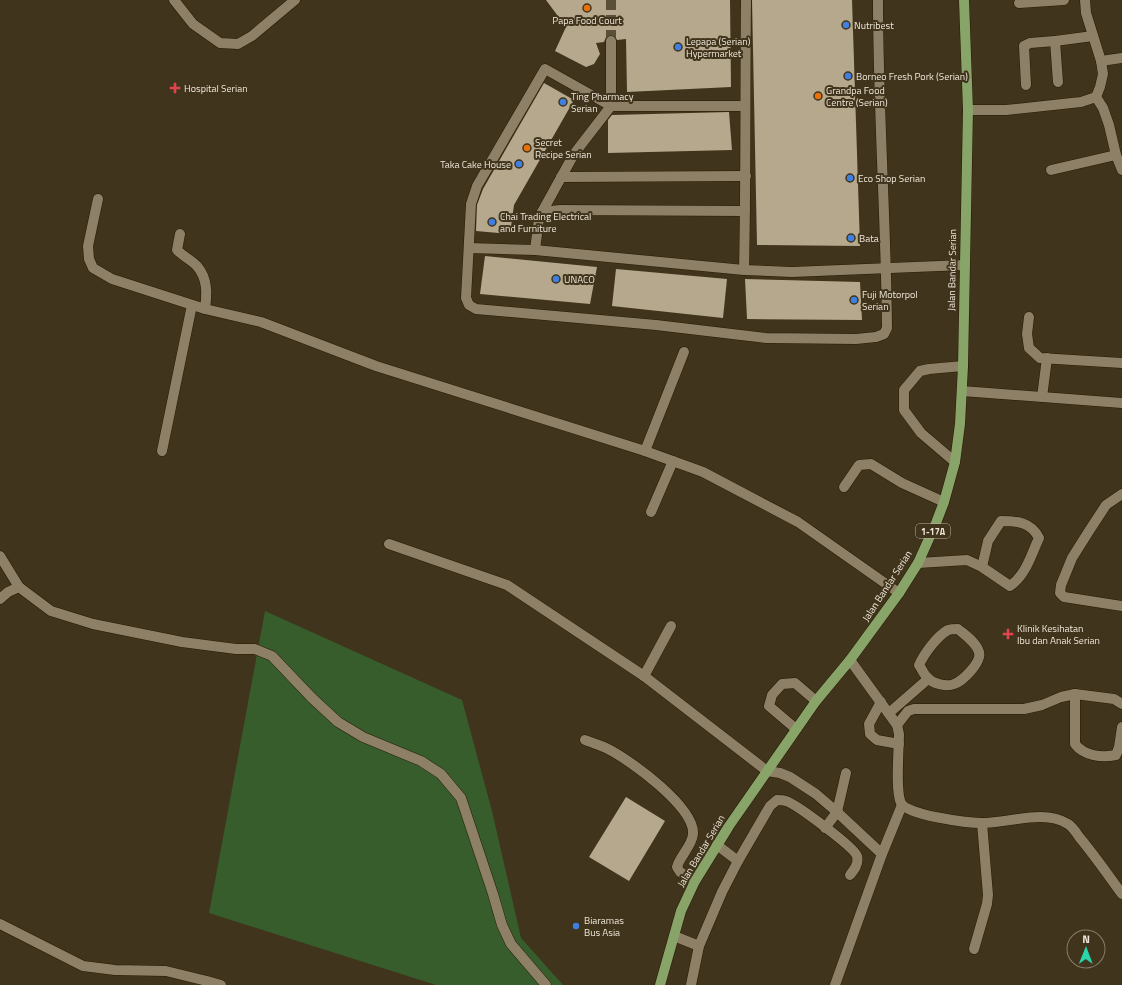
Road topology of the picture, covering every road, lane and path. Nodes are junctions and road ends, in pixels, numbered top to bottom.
1 (174, 0) edge
2 (295, 0) edge
3 (746, 0) edge
4 (878, 0) edge
5 (964, 0) edge
6 (1064, 0) edge
7 (1085, 0) edge
8 (1019, 3) dead end
9 (1093, 36) junction
10 (611, 41) tunnel mouth
11 (1055, 41) junction
12 (1122, 58) edge
13 (1101, 61) junction
14 (1058, 82) dead end
15 (1026, 85) dead end
16 (1096, 98) junction
17 (611, 106) junction
18 (745, 106) junction
19 (968, 110) junction
20 (1116, 155) junction
21 (1051, 170) dead end
22 (1122, 170) edge
23 (746, 176) junction
24 (561, 177) junction
25 (98, 199) dead end
26 (745, 211) junction
27 (542, 212) junction
28 (180, 234) dead end
29 (469, 248) junction
30 (535, 250) junction
31 (964, 266) junction
32 (886, 269) junction
33 (744, 270) junction
34 (192, 305) junction
35 (205, 308) junction
36 (1029, 317) dead end
37 (684, 352) dead end
38 (1047, 358) junction
39 (1122, 363) edge
40 (963, 366) junction
41 (962, 391) junction
42 (1042, 397) junction
43 (1122, 403) edge
44 (162, 451) dead end
45 (646, 451) junction
46 (673, 461) junction
47 (955, 462) junction
48 (844, 487) dead end
49 (1122, 494) edge
50 (944, 502) junction
51 (651, 512) dead end
52 (389, 544) dead end
53 (0, 556) edge
54 (918, 563) junction
55 (982, 567) junction
56 (19, 587) junction
57 (899, 593) junction
58 (0, 599) edge
59 (1122, 606) edge
60 (671, 626) dead end
61 (850, 660) junction
62 (644, 676) junction
63 (928, 679) junction
64 (1075, 694) junction
65 (816, 701) junction
66 (881, 702) junction
67 (1122, 704) edge
68 (889, 713) junction
69 (897, 724) junction
70 (1122, 727) edge
71 (796, 729) junction
72 (585, 740) dead end
73 (899, 744) junction
74 (767, 771) junction
75 (846, 772) dead end
76 (902, 805) junction
77 (837, 812) junction
78 (982, 824) junction
79 (825, 828) junction
80 (717, 845) junction
81 (882, 854) junction
82 (738, 861) junction
83 (850, 875) dead end
84 (695, 881) junction
85 (1122, 894) edge
86 (0, 924) edge
87 (674, 936) junction
88 (699, 946) junction
89 (974, 949) dead end
90 (221, 985) edge
91 (546, 985) edge
92 (660, 985) edge
93 (691, 985) edge
94 (835, 985) edge

1 - 2 street
3 - 18 street
4 - 32 street
5 - 19 main road, Jalan Bandar Serian / 1-17A
6 - 8 street
7 - 9 street
9 - 11 street
9 - 13 street
10 - 17 street
11 - 14 street
11 - 15 street
12 - 13 street
13 - 16 street
16 - 19 street
16 - 20 street
17 - 18 street
17 - 24 street
17 - 29 street
18 - 23 street
19 - 31 main road, Jalan Bandar Serian / 1-17A
20 - 21 street
20 - 22 street
23 - 24 street
23 - 26 street
24 - 27 street
25 - 34 street
26 - 27 street
26 - 33 street
27 - 30 street
28 - 35 street
29 - 30 street
29 - 32 street
30 - 33 street
31 - 32 street
31 - 40 main road, Jalan Bandar Serian / 1-17A
32 - 33 street
34 - 35 street
34 - 44 street
35 - 45 street
36 - 38 street
37 - 45 street
38 - 39 street
38 - 42 street
40 - 41 main road, Jalan Bandar Serian / 1-17A
40 - 47 street
41 - 42 street
41 - 47 main road, Jalan Bandar Serian / 1-17A
42 - 43 street
45 - 46 street
46 - 51 street
46 - 57 street
47 - 50 main road, Jalan Bandar Serian / 1-17A
48 - 50 street
49 - 59 street
50 - 54 main road, Jalan Bandar Serian / 1-17A
52 - 62 street
53 - 56 street
54 - 55 street
54 - 57 main road, Jalan Bandar Serian / 1-17A
55 - 55 street
56 - 58 street
56 - 91 street
57 - 61 main road, Jalan Bandar Serian / 1-17A
60 - 62 street
61 - 65 main road, Jalan Bandar Serian / 1-17A
61 - 66 street
62 - 74 street
63 - 63 street
63 - 68 street
64 - 67 street
64 - 69 street
64 - 70 street
65 - 71 main road, Jalan Bandar Serian / 1-17A
65 - 71 street
66 - 68 street
66 - 73 street
68 - 69 street
69 - 73 street
71 - 74 main road, Jalan Bandar Serian / 1-17A
72 - 84 street
73 - 76 street
74 - 77 street
74 - 80 main road, Jalan Bandar Serian / 1-17A
75 - 77 street
76 - 78 street
76 - 81 street
77 - 79 street
77 - 81 street
78 - 85 street
78 - 89 street
79 - 82 street
79 - 83 street
80 - 82 street
80 - 84 main road, Jalan Bandar Serian / 1-17A
81 - 94 street
82 - 88 street
84 - 87 main road, Jalan Bandar Serian / 1-17A
86 - 90 street
87 - 88 street
87 - 92 main road, Jalan Bandar Serian / 1-17A
88 - 93 street

